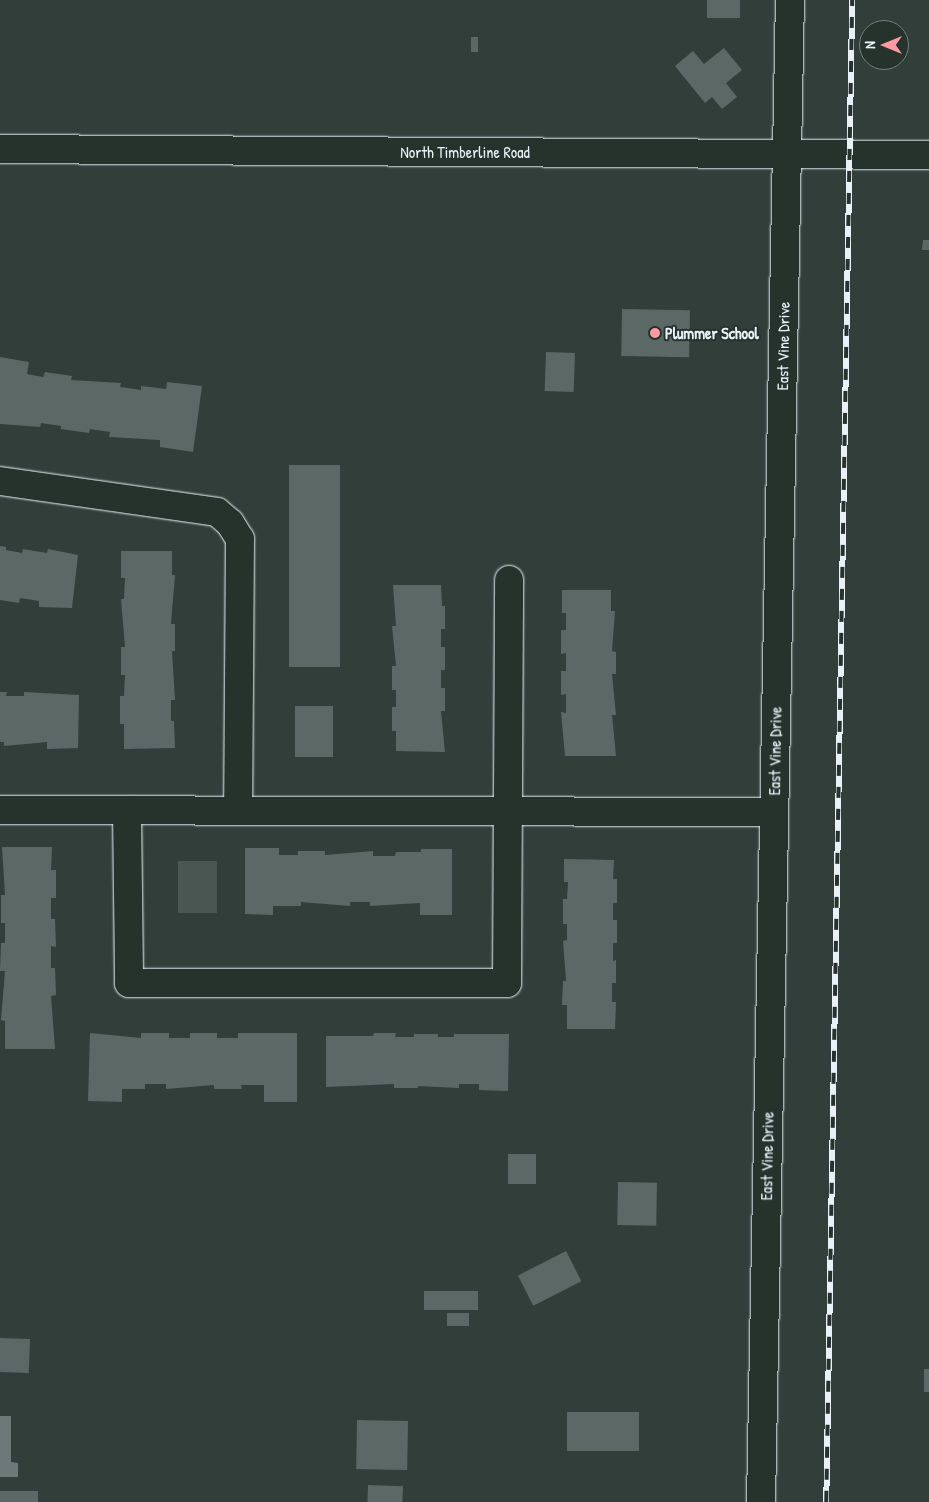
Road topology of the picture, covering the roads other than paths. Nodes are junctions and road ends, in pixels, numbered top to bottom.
1 (790, 0) edge
2 (0, 149) edge
3 (787, 153) junction
4 (929, 155) edge
5 (0, 481) edge
6 (509, 580) dead end
7 (0, 810) edge
8 (127, 810) junction
9 (238, 810) junction
10 (507, 811) junction
11 (774, 812) junction
12 (761, 1502) edge

1 - 3 main road, East Vine Drive
2 - 3 main road, North Timberline Road
3 - 4 main road, North Timberline Road
3 - 11 main road, East Vine Drive
5 - 9 main road
6 - 10 main road
7 - 8 main road
8 - 9 main road
8 - 10 main road
9 - 10 main road
10 - 11 main road
11 - 12 main road, East Vine Drive

